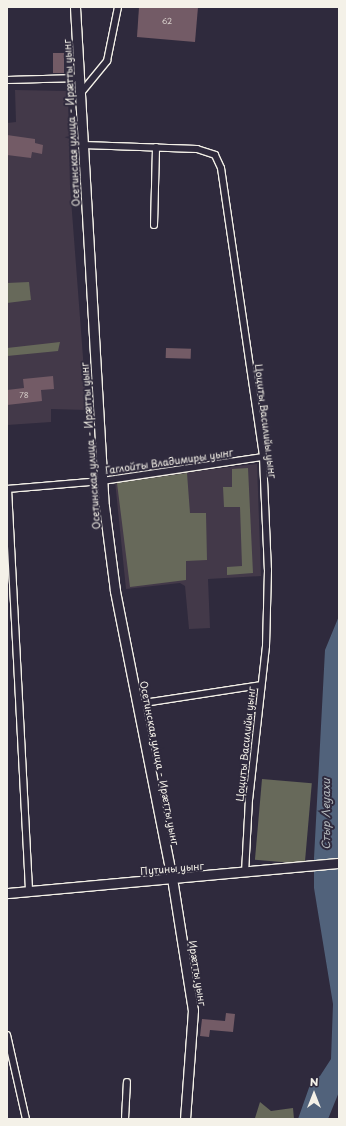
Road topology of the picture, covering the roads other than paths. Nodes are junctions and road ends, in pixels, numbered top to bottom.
1 (75, 7) edge
2 (118, 7) edge
3 (79, 78) junction
4 (7, 80) edge
5 (80, 94) junction
6 (83, 144) junction
7 (156, 147) junction
8 (154, 225) dead end
9 (263, 457) junction
10 (102, 481) junction
11 (7, 489) edge
12 (261, 685) junction
13 (137, 704) junction
14 (339, 863) edge
15 (245, 873) junction
16 (172, 878) junction
17 (29, 891) junction
18 (7, 893) edge
19 (7, 1035) edge
20 (127, 1082) dead end
21 (26, 1119) edge
22 (125, 1119) edge
23 (185, 1119) edge

1 - 3 street, Осетинская улица - Ирæтты уынг
2 - 5 street
3 - 4 street
3 - 5 street, Осетинская улица - Ирæтты уынг
5 - 6 street, Осетинская улица - Ирæтты уынг
6 - 7 street, Цоциты Василийы уынг
6 - 10 street, Осетинская улица - Ирæтты уынг
7 - 8 street
7 - 9 street, Цоциты Василийы уынг
9 - 10 street, Гаглойты Владимиры уынг
9 - 12 street, Цоциты Василийы уынг
10 - 11 street, Гаглойты Владимиры уынг
10 - 13 street, Осетинская улица - Ирæтты уынг
11 - 17 street
12 - 13 street
12 - 15 street, Цоциты Василийы уынг
13 - 16 street, Осетинская улица - Ирæтты уынг
14 - 15 street, Путины уынг
15 - 16 street, Путины уынг
16 - 17 street, Путины уынг
16 - 23 street, Ирæтты уынг
17 - 18 street, Путины уынг
19 - 21 street
20 - 22 street

